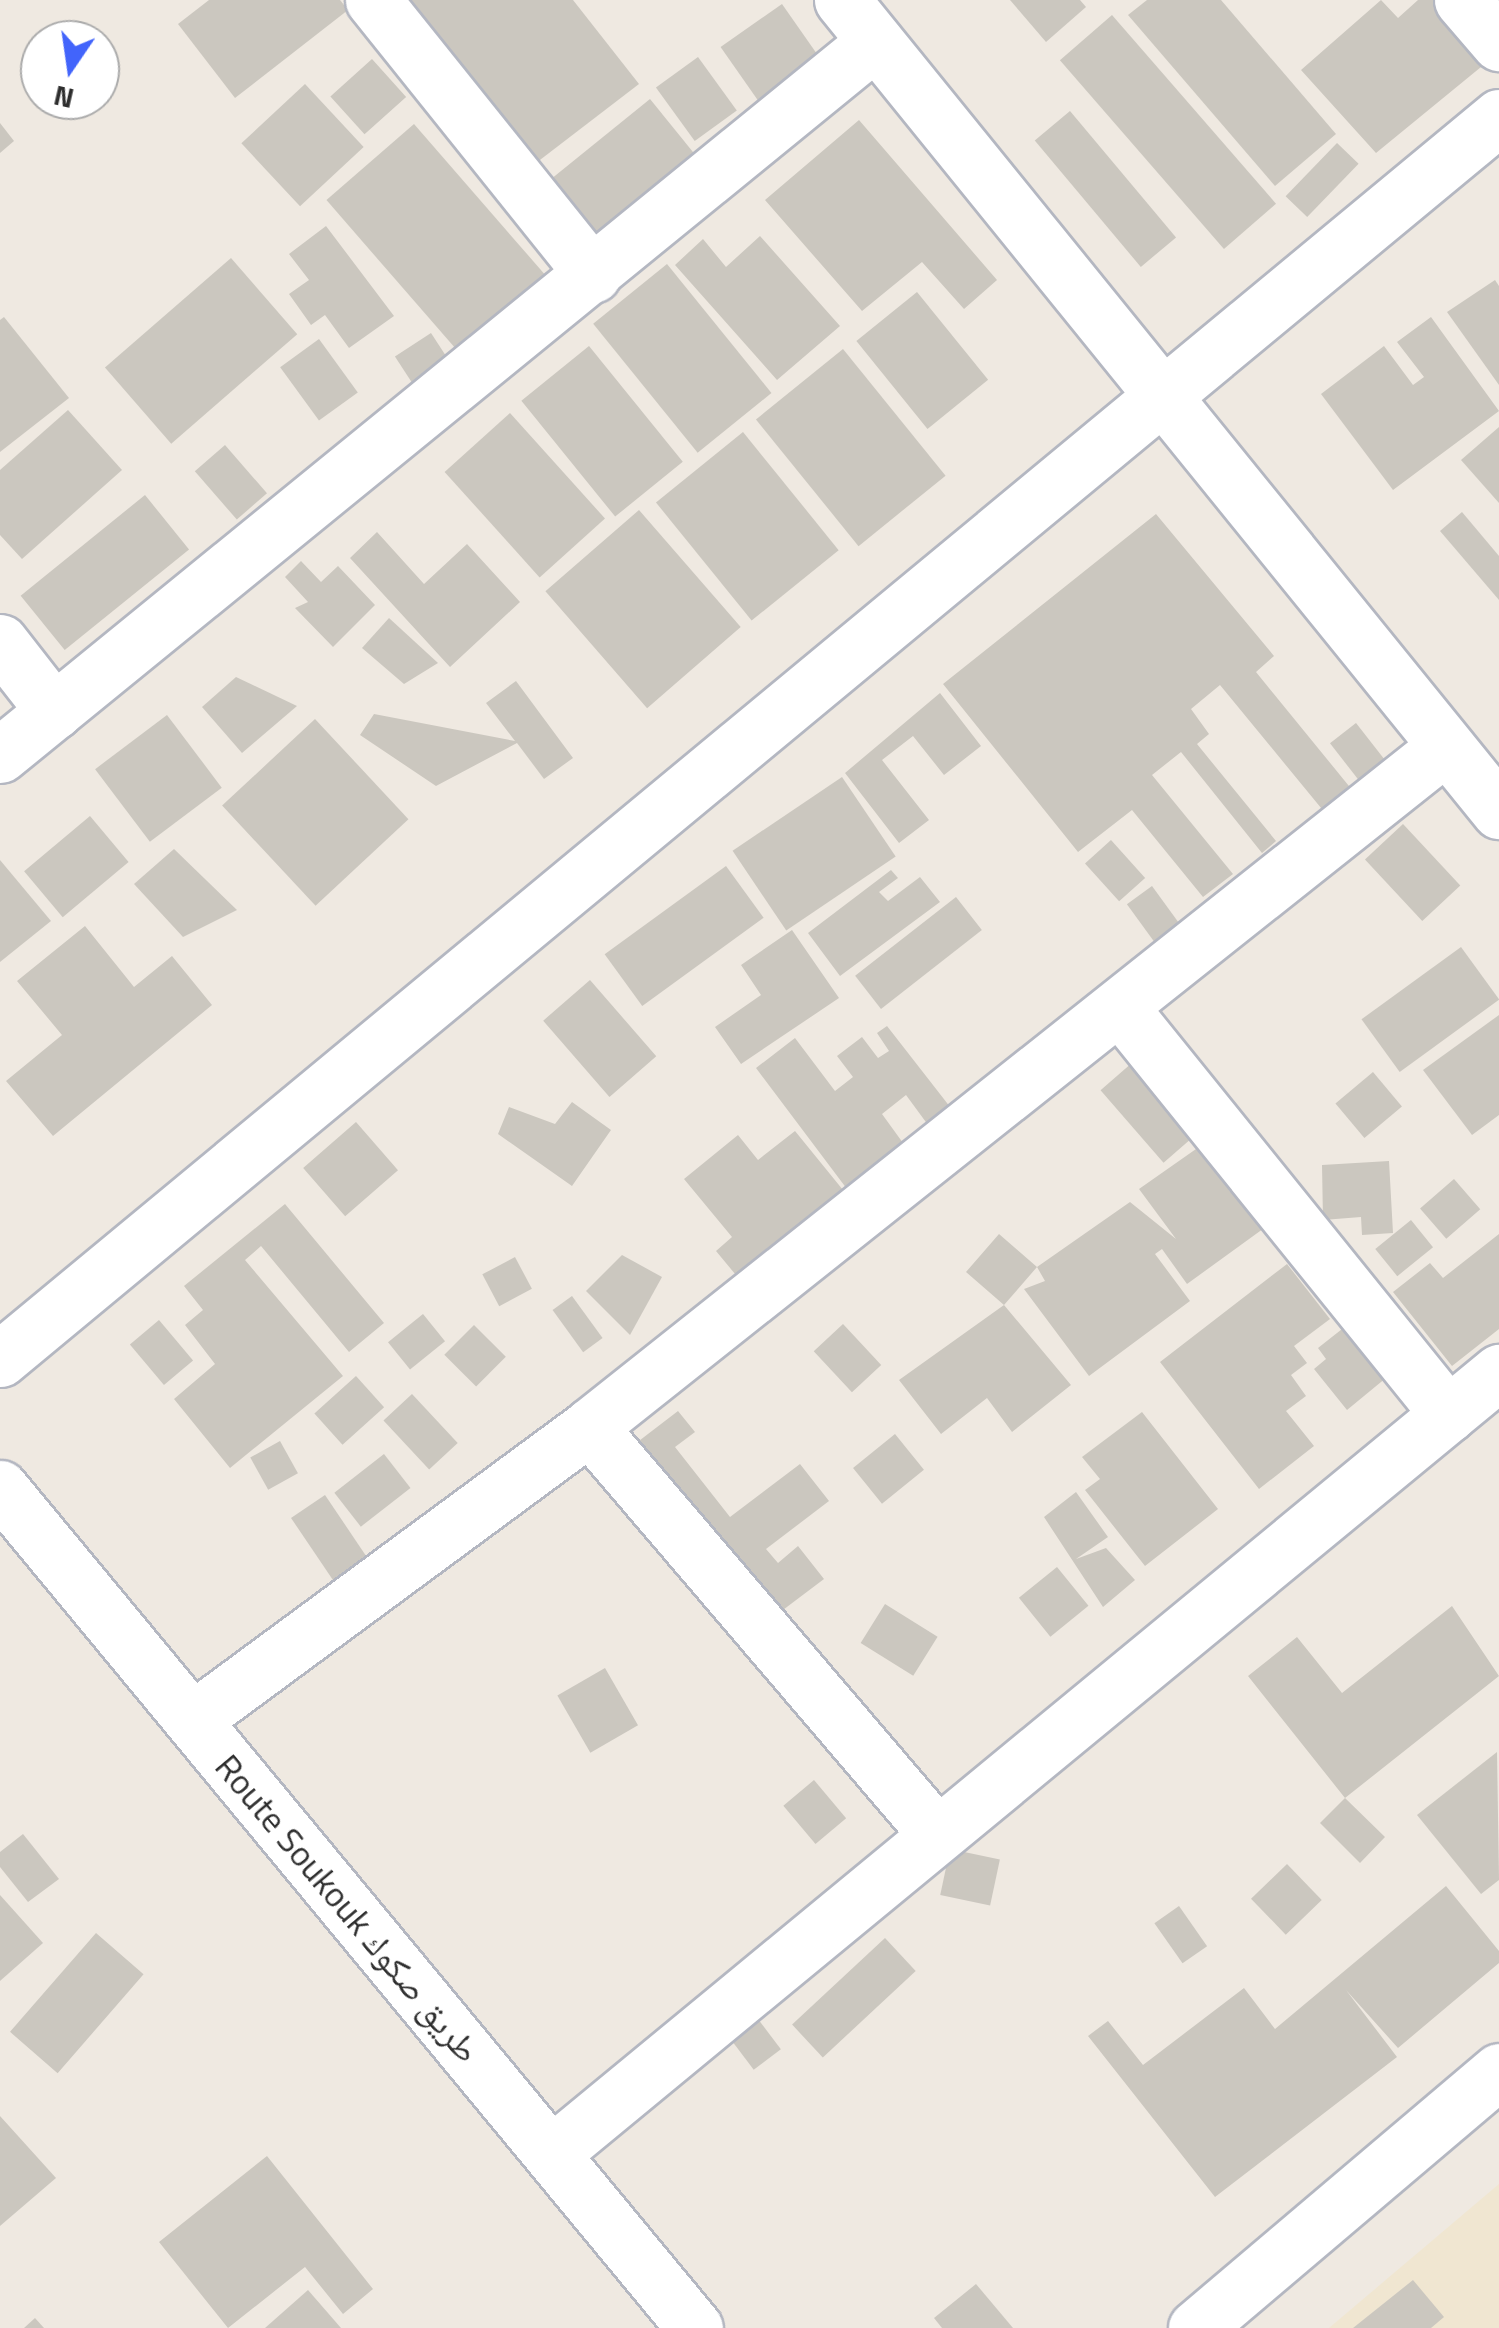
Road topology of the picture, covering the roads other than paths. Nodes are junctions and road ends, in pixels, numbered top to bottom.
1 (373, 0) edge
2 (842, 0) edge
3 (1462, 0) edge
4 (876, 42) junction
5 (1499, 43) edge
6 (1499, 117) edge
7 (593, 275) junction
8 (1164, 394) junction
9 (0, 642) edge
10 (54, 711) junction
11 (1445, 747) junction
12 (0, 755) edge
13 (1499, 811) edge
14 (1124, 1011) junction
15 (0, 1359) edge
16 (1499, 1372) edge
17 (1448, 1414) junction
18 (590, 1427) junction
19 (0, 1488) edge
20 (192, 1720) junction
21 (934, 1831) junction
22 (1499, 2072) edge
23 (552, 2153) junction
24 (695, 2328) edge
25 (1196, 2328) edge

1 - 7 street
2 - 4 street
3 - 5 street
4 - 7 street
4 - 8 street
6 - 8 street
7 - 10 street
8 - 11 street
8 - 15 street
9 - 10 street
10 - 12 street
11 - 13 street
11 - 14 street
14 - 17 street
14 - 18 street
16 - 17 street
17 - 21 street
18 - 20 street
18 - 21 street
19 - 20 street, Route Soukouk طريق صكوك
20 - 23 street, Route Soukouk طريق صكوك
21 - 23 street
22 - 25 street
23 - 24 street, Route Soukouk طريق صكوك

